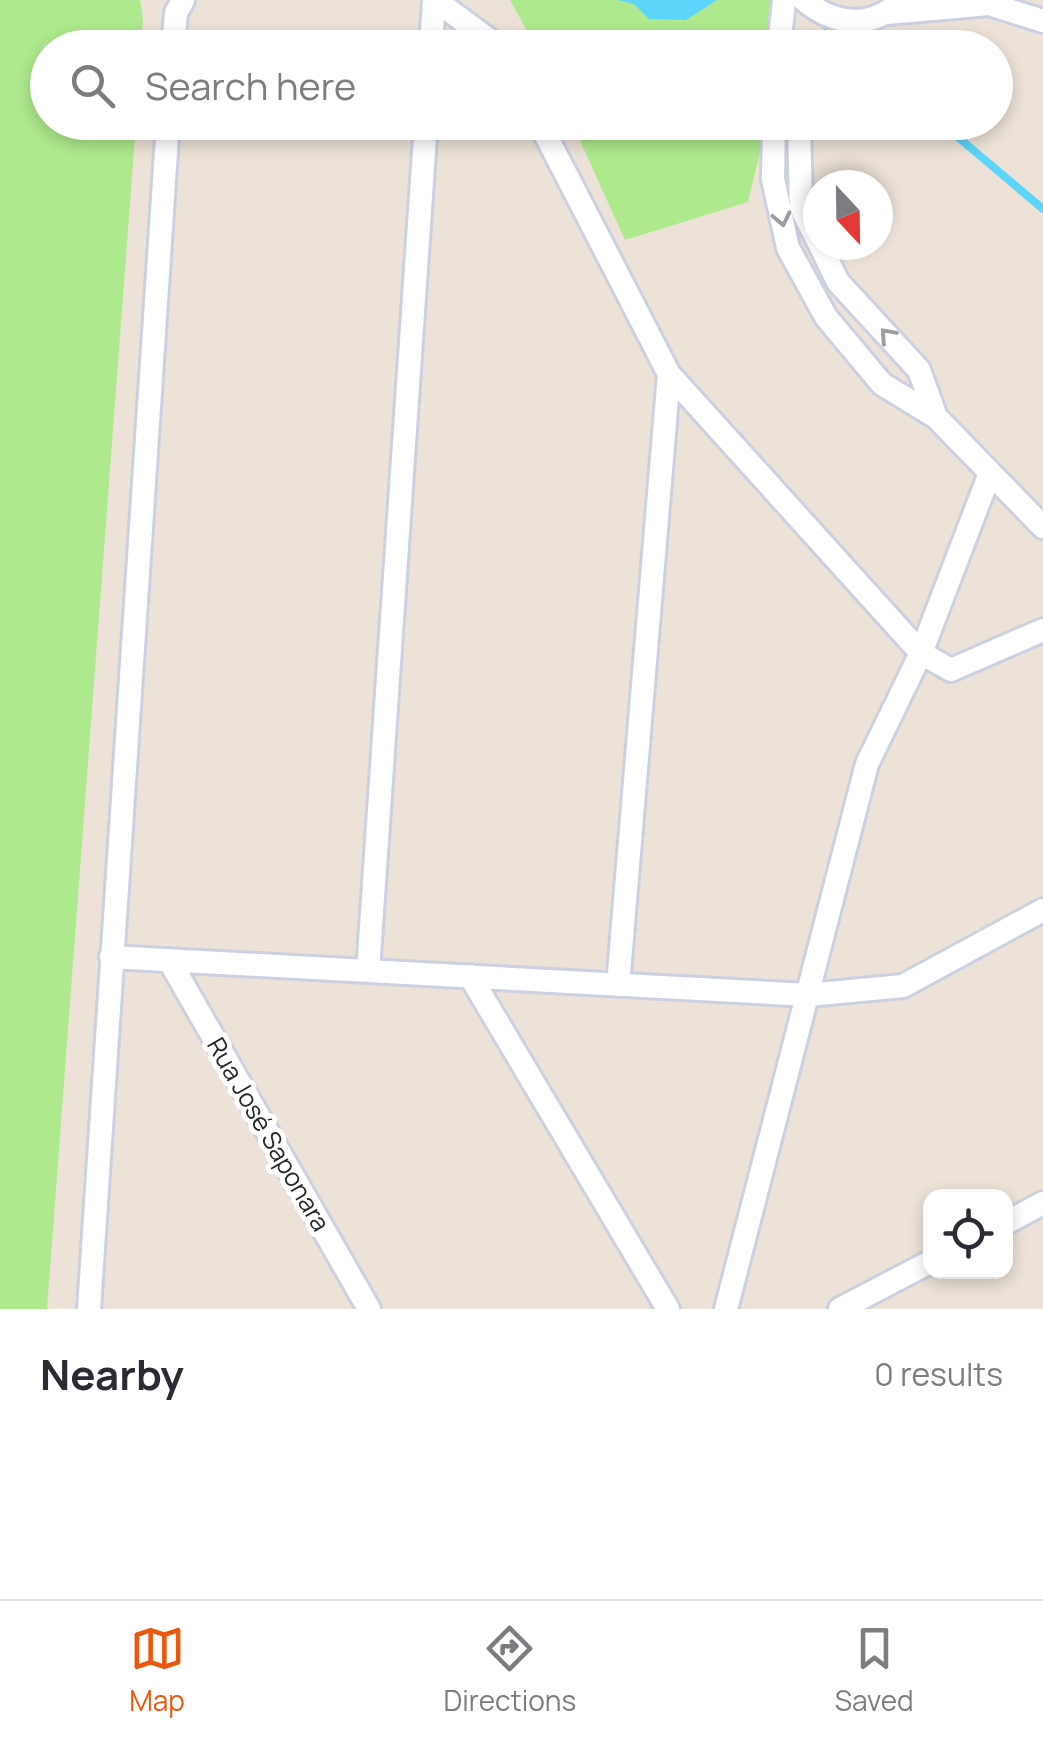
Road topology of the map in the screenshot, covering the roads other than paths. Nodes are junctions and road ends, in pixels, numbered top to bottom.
1 (183, 0) edge
2 (435, 0) edge
3 (784, 0) edge
4 (804, 0) edge
5 (885, 11) edge
6 (1043, 22) edge
7 (175, 30) edge
8 (432, 30) edge
9 (476, 30) edge
10 (781, 30) edge
11 (865, 30) edge
12 (167, 140) edge
13 (425, 140) edge
14 (548, 140) edge
15 (774, 140) edge
16 (800, 140) edge
17 (803, 209) edge
18 (827, 260) edge
19 (669, 374) junction
20 (936, 417) junction
21 (990, 473) junction
22 (1043, 526) edge
23 (1043, 630) edge
24 (921, 653) junction
25 (1043, 910) edge
26 (111, 957) junction
27 (169, 960) junction
28 (368, 971) junction
29 (470, 976) junction
30 (618, 984) junction
31 (808, 996) junction
32 (1043, 1203) edge
33 (1013, 1219) edge
34 (923, 1266) edge
35 (89, 1309) edge
36 (369, 1309) edge
37 (668, 1309) edge
38 (726, 1309) edge
39 (840, 1309) edge

1 - 7 street
2 - 8 street
2 - 9 street
3 - 10 street
4 - 5 street
5 - 6 street
5 - 11 street
12 - 26 street
13 - 28 street
14 - 19 street
15 -> 20 street
16 - 17 street
20 -> 18 street
19 - 24 street
19 - 30 street
20 - 21 street
21 - 22 street
21 - 24 street
23 - 24 street
24 - 31 street
25 - 31 street
26 - 27 street
26 - 35 street
27 - 28 street
27 - 36 street, Rua José Saponara
28 - 29 street
29 - 30 street
29 - 37 street
30 - 31 street
31 - 38 street
32 - 33 street
34 - 39 street

